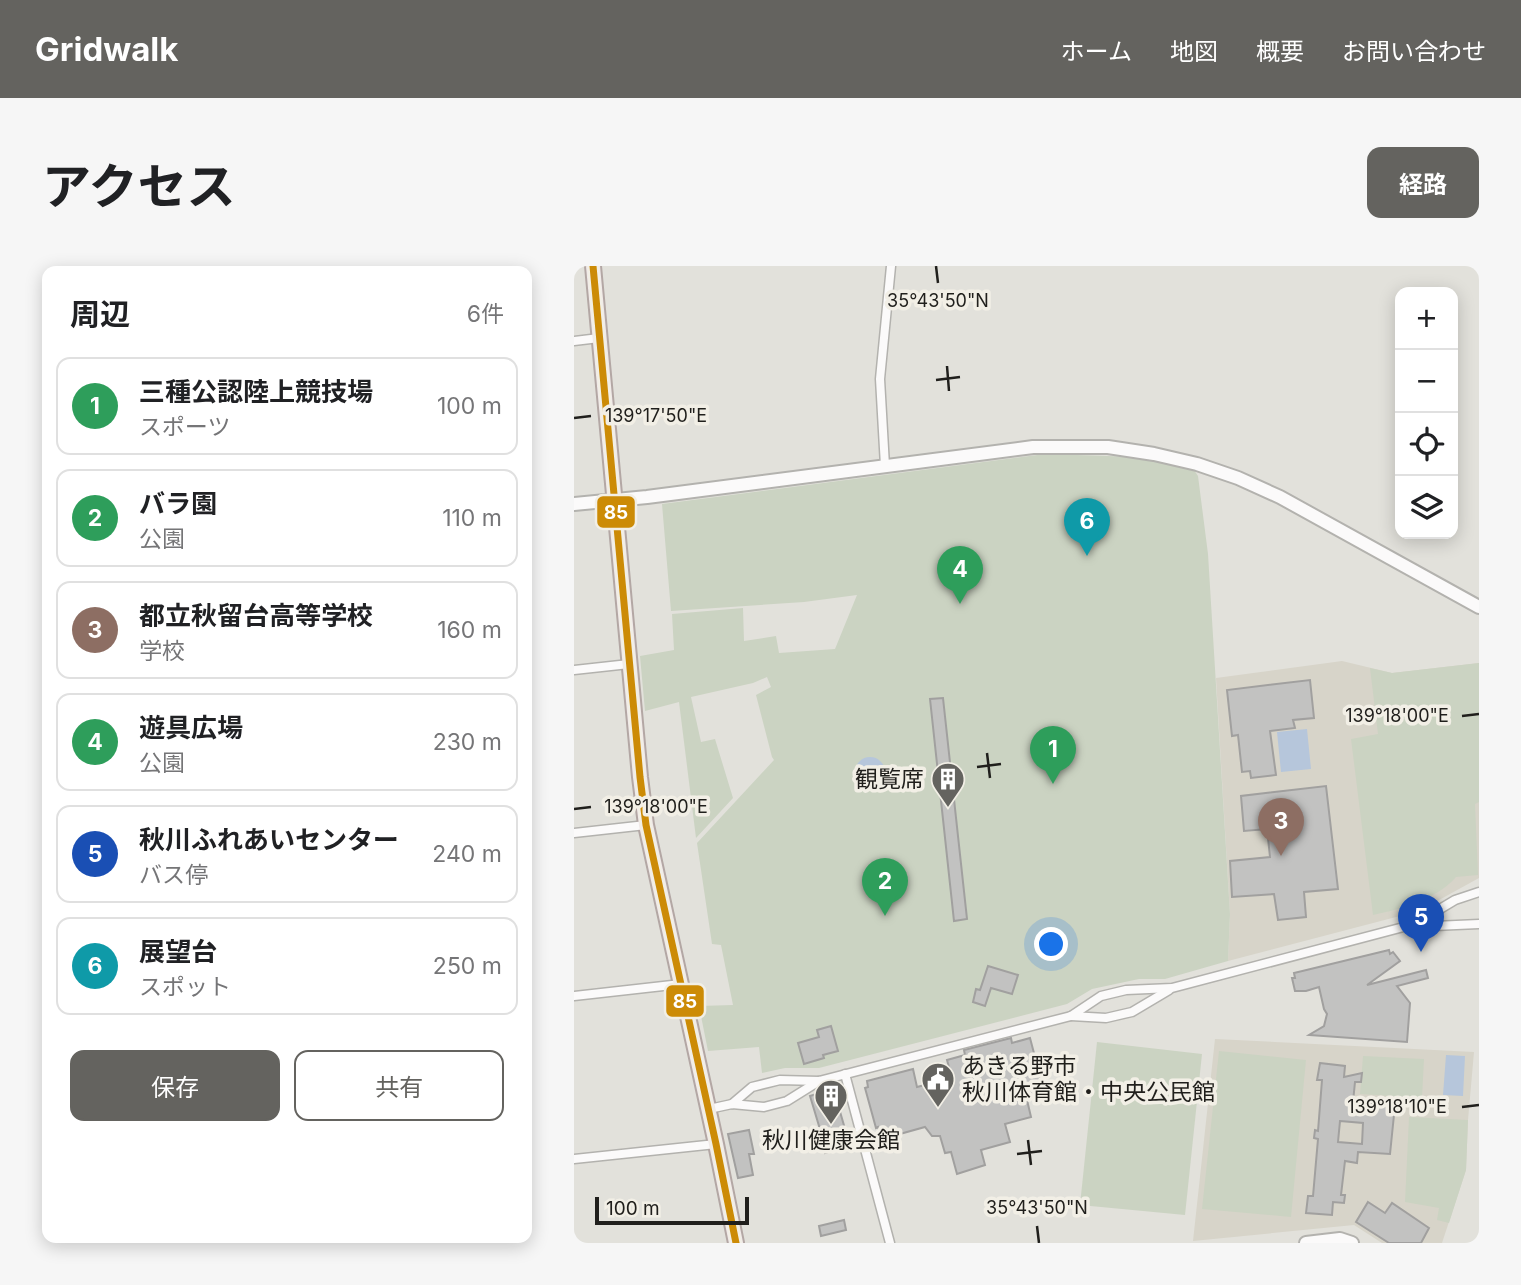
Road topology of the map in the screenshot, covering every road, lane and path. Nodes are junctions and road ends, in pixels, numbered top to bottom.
1 (593, 266) edge
2 (891, 266) edge
3 (600, 338) junction
4 (574, 341) edge
5 (886, 466) junction
6 (614, 501) junction
7 (574, 505) edge
8 (1479, 607) edge
9 (629, 664) junction
10 (574, 670) edge
11 (646, 825) junction
12 (574, 833) edge
13 (1479, 892) edge
14 (1415, 924) junction
15 (1479, 924) edge
16 (681, 984) junction
17 (1172, 988) junction
18 (1132, 989) junction
19 (574, 996) edge
20 (1096, 999) junction
21 (1139, 1009) junction
22 (1071, 1016) junction
23 (1100, 1018) junction
24 (845, 1074) junction
25 (780, 1080) junction
26 (819, 1081) junction
27 (752, 1087) junction
28 (787, 1101) junction
29 (732, 1104) junction
30 (756, 1106) junction
31 (709, 1109) junction
32 (716, 1144) junction
33 (574, 1159) edge
34 (736, 1243) edge
35 (890, 1243) edge
36 (1306, 1243) edge
37 (1352, 1243) edge

1 - 3 main road
2 - 5 street
3 - 4 street
3 - 6 main road
5 - 6 street
5 - 8 street
6 - 7 street
6 - 9 main road
9 - 10 street
9 - 11 main road
11 - 12 street
11 - 16 main road
13 - 14 street
14 - 15 street
14 - 17 street
16 - 19 street
16 - 31 main road
17 - 18 street
17 - 21 street
18 - 20 street
18 - 21 street
20 - 22 street
20 - 23 street
21 - 23 street
22 - 23 street
22 - 24 street
24 - 26 street
24 - 35 street
25 - 26 street
25 - 27 street
25 - 28 street
26 - 28 street
27 - 29 street
27 - 30 street
28 - 30 street
29 - 30 street
29 - 31 street
31 - 32 main road
32 - 33 street
32 - 34 main road
36 - 37 street

